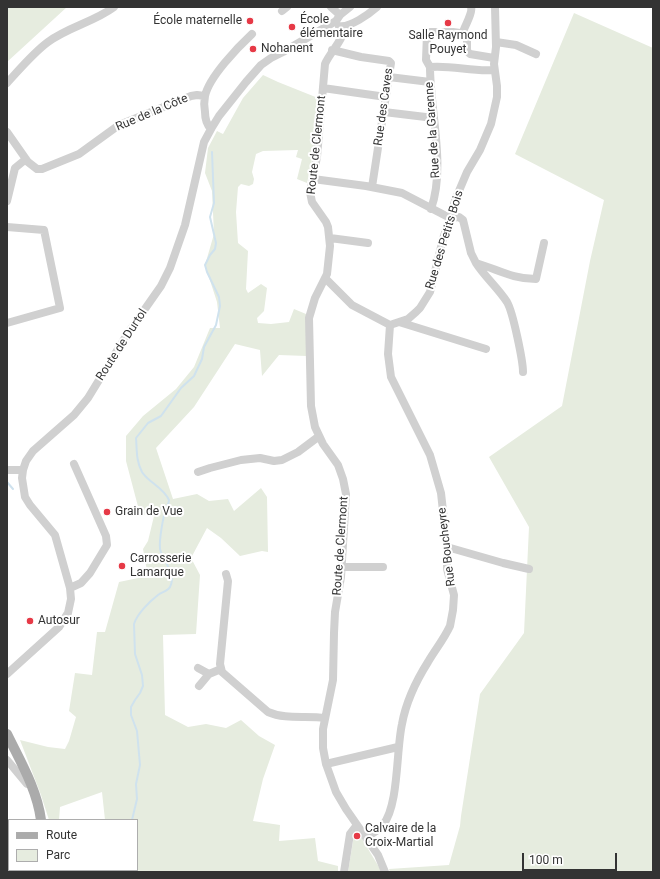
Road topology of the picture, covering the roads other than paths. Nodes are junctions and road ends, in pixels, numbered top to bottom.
1 (114, 7) edge
2 (331, 7) edge
3 (350, 7) edge
4 (377, 7) edge
5 (471, 7) edge
6 (495, 7) edge
7 (338, 18) junction
8 (344, 27) junction
9 (463, 32) junction
10 (252, 34) dead end
11 (496, 42) junction
12 (332, 50) junction
13 (536, 54) dead end
14 (494, 58) junction
15 (430, 67) junction
16 (494, 70) junction
17 (389, 77) junction
18 (430, 82) junction
19 (7, 83) edge
20 (323, 88) junction
21 (205, 96) junction
22 (386, 96) junction
23 (384, 112) junction
24 (434, 118) junction
25 (211, 129) junction
26 (7, 132) edge
27 (26, 159) junction
28 (313, 179) junction
29 (372, 187) junction
30 (7, 201) edge
31 (431, 209) junction
32 (450, 218) junction
33 (7, 228) edge
34 (330, 238) junction
35 (368, 243) dead end
36 (544, 244) dead end
37 (476, 263) junction
38 (325, 278) junction
39 (7, 322) edge
40 (399, 322) junction
41 (390, 325) junction
42 (486, 349) dead end
43 (523, 372) dead end
44 (318, 437) junction
45 (74, 464) dead end
46 (7, 470) edge
47 (23, 470) junction
48 (198, 472) dead end
49 (447, 547) junction
50 (383, 567) dead end
51 (341, 568) junction
52 (529, 569) dead end
53 (226, 574) dead end
54 (70, 588) junction
55 (198, 668) dead end
56 (221, 669) junction
57 (7, 674) edge
58 (209, 674) junction
59 (199, 686) dead end
60 (326, 718) junction
61 (7, 734) edge
62 (398, 747) junction
63 (7, 760) edge
64 (326, 764) junction
65 (30, 784) junction
66 (41, 819) edge
67 (357, 825) junction
68 (366, 837) junction
69 (344, 872) edge
70 (385, 872) edge

1 - 19 street
2 - 7 street
3 - 7 street, Route de Durtol
4 - 8 street
5 - 9 street
6 - 11 street, Rue des Petits Bois
7 - 8 street
7 - 25 street, Route de Durtol
8 - 12 street, Route de Clermont
9 - 14 street
9 - 15 street
10 - 21 street
11 - 13 street
11 - 14 street, Rue des Petits Bois
12 - 17 street, Rue des Caves
12 - 20 street, Route de Clermont
14 - 16 street, Rue des Petits Bois
15 - 16 street, Rue de la Garenne
15 - 18 street, Rue de la Garenne
16 - 32 street, Rue des Petits Bois
17 - 18 street
17 - 22 street, Rue des Caves
18 - 24 street, Rue de la Garenne
20 - 22 street
20 - 28 street, Route de Clermont
21 - 25 street
21 - 27 street, Rue de la Côte
22 - 23 street, Rue des Caves
23 - 24 street
23 - 29 street, Rue des Caves
24 - 31 street, Rue de la Garenne
25 - 47 street, Route de Durtol
26 - 27 street, Rue de la Côte
27 - 30 street
28 - 29 street
28 - 34 street, Route de Clermont
29 - 31 street
31 - 32 street
32 - 37 street
32 - 40 street, Rue des Petits Bois
33 - 39 street
34 - 35 street
34 - 38 street, Route de Clermont
36 - 37 street
37 - 43 street
38 - 41 street
38 - 44 street, Route de Clermont
40 - 41 street, Rue des Petits Bois
40 - 42 street
41 - 49 street, Rue Boucheyre
44 - 48 street
44 - 51 street, Route de Clermont
45 - 54 street
46 - 47 street
47 - 54 street, Route de Durtol
49 - 52 street
49 - 62 street, Rue Boucheyre
50 - 51 street
51 - 60 street, Route de Clermont
53 - 56 street
54 - 57 street, Route de Durtol
55 - 58 street
56 - 58 street
56 - 60 street
58 - 59 street
60 - 64 street, Route de Clermont
61 - 65 main road
62 - 64 street
62 - 68 street, Rue Boucheyre
63 - 65 street
64 - 67 street, Route de Clermont
65 - 66 main road
67 - 68 street, Route de Clermont
67 - 69 street
68 - 70 street, Route de Clermont

